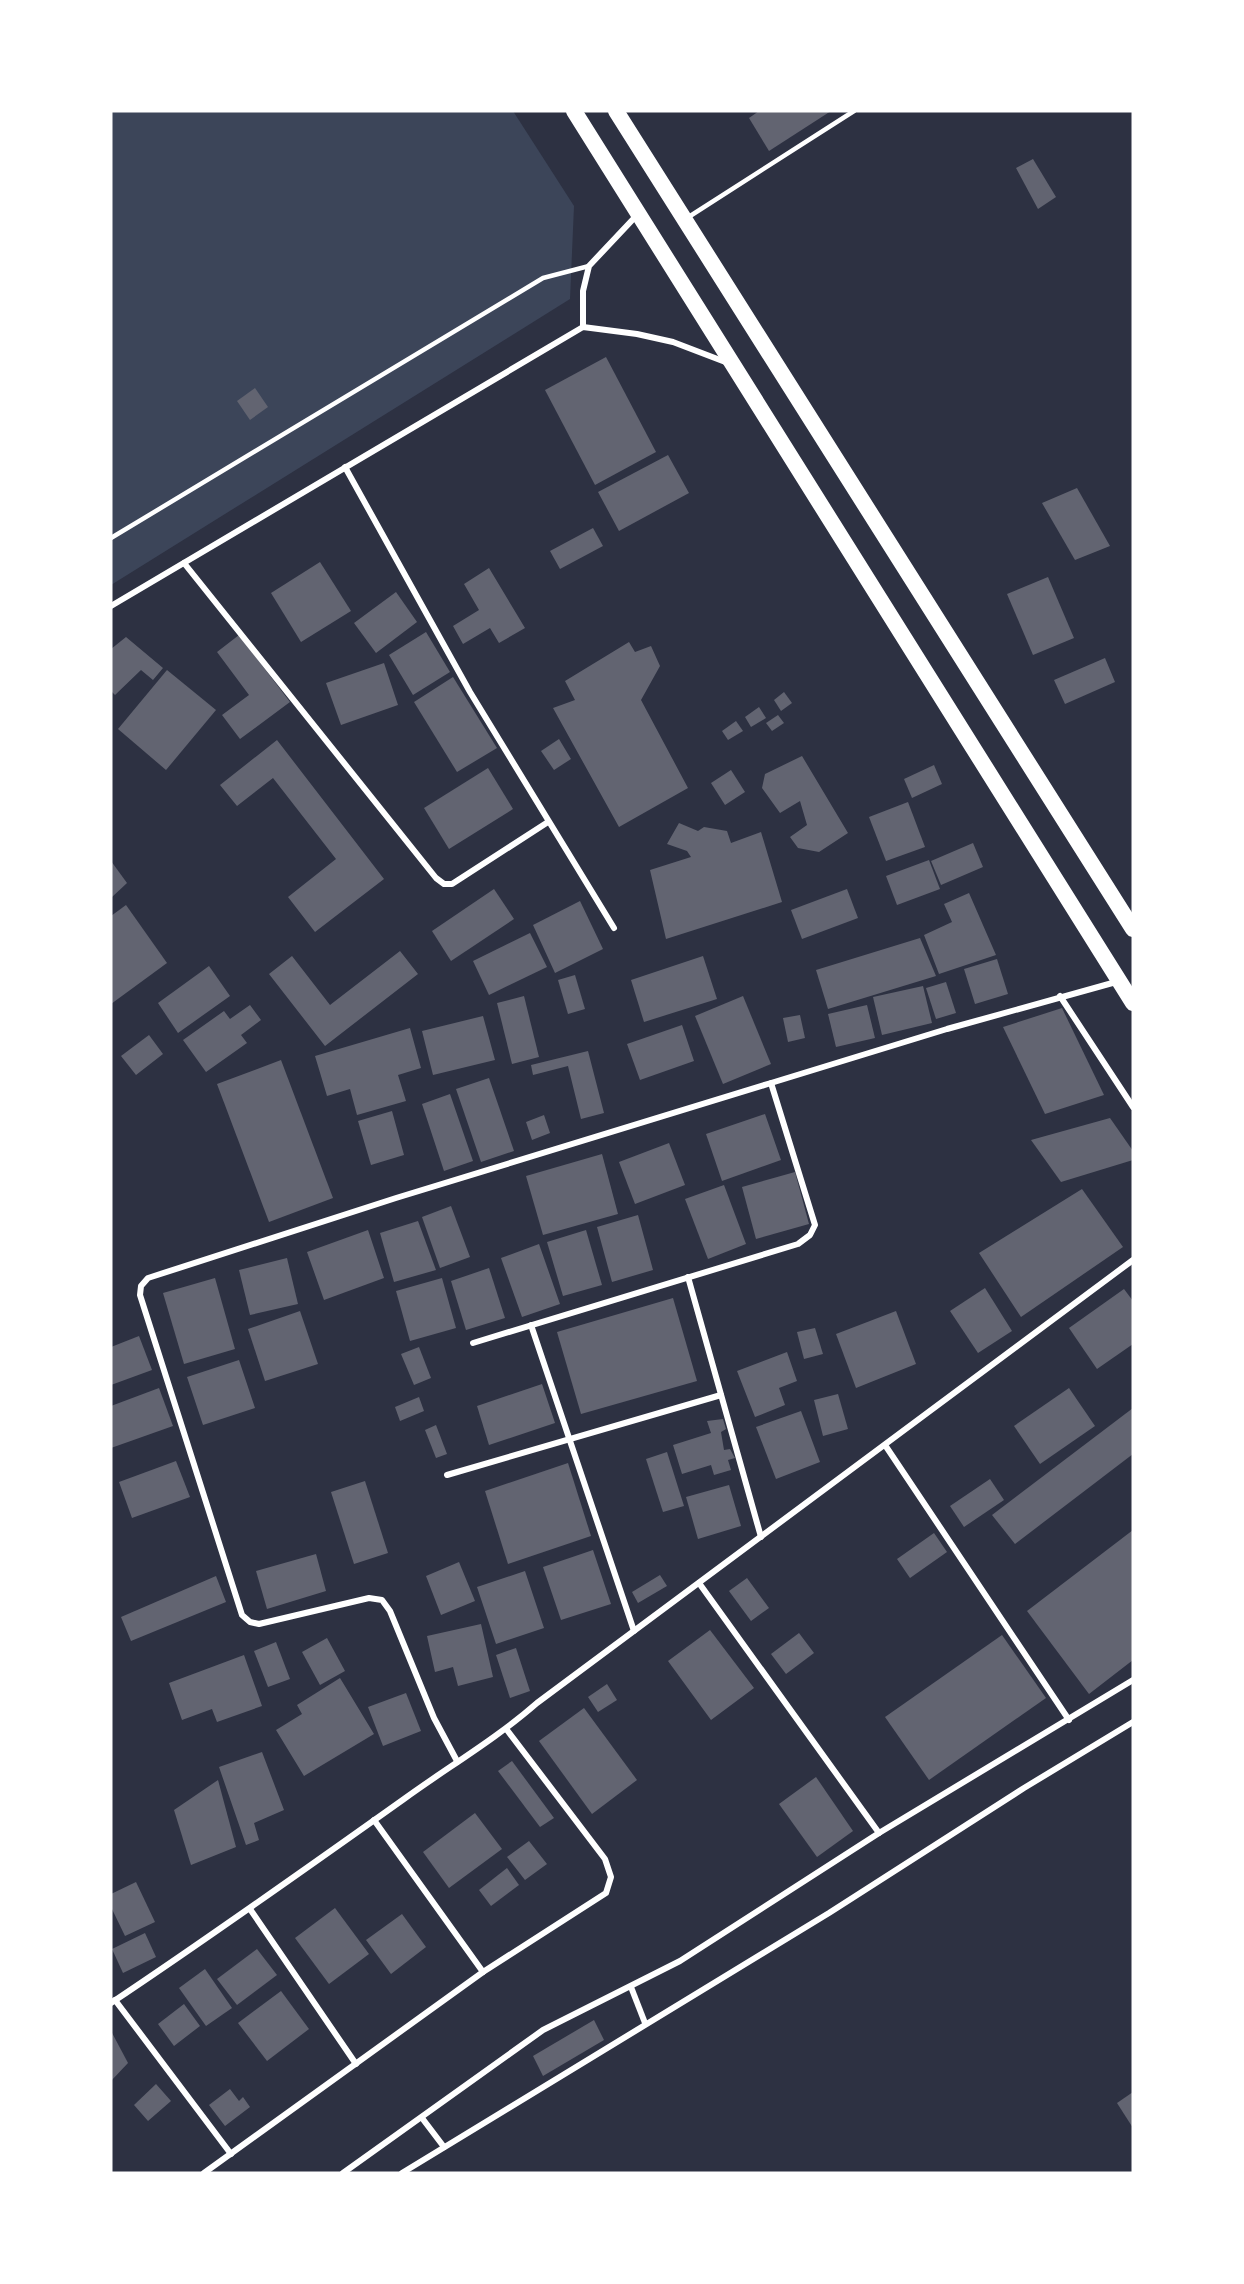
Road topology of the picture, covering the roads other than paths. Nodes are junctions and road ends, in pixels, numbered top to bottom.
1 (574, 111) edge
2 (616, 111) edge
3 (854, 111) edge
4 (638, 213) junction
5 (684, 220) junction
6 (589, 266) junction
7 (583, 327) junction
8 (737, 367) junction
9 (345, 467) junction
10 (111, 538) edge
11 (184, 562) junction
12 (111, 606) edge
13 (549, 822) junction
14 (614, 928) dead end
15 (1133, 929) edge
16 (1119, 981) junction
17 (1060, 996) junction
18 (1133, 1003) edge
19 (771, 1083) junction
20 (1133, 1107) edge
21 (1133, 1260) edge
22 (688, 1277) junction
23 (531, 1325) junction
24 (472, 1343) dead end
25 (721, 1395) junction
26 (569, 1438) junction
27 (885, 1445) junction
28 (447, 1475) dead end
29 (761, 1537) junction
30 (699, 1583) junction
31 (634, 1631) junction
32 (1133, 1680) edge
33 (1069, 1720) junction
34 (1133, 1722) edge
35 (507, 1730) junction
36 (457, 1761) junction
37 (374, 1820) junction
38 (879, 1833) junction
39 (250, 1909) junction
40 (483, 1972) junction
41 (631, 1987) junction
42 (113, 2002) edge
43 (645, 2023) junction
44 (356, 2064) junction
45 (422, 2118) junction
46 (444, 2146) junction
47 (231, 2154) junction
48 (204, 2173) edge
49 (343, 2173) edge
50 (402, 2173) edge

1 - 4 highway
2 - 5 highway
3 - 5 lane
4 - 6 street
4 - 8 highway
5 - 15 highway
6 - 7 street
6 - 10 lane
7 - 8 street
7 - 9 street
8 - 16 highway
9 - 11 street
9 - 13 street
11 - 12 street
11 - 13 street
13 - 14 street
16 - 17 street
16 - 18 highway
17 - 19 street
17 - 20 street
19 - 22 street
19 - 36 street
21 - 27 street
22 - 23 street
22 - 25 street
23 - 24 street
23 - 26 street
25 - 26 street
25 - 29 street
26 - 28 street
26 - 31 street
27 - 29 street
27 - 33 street
29 - 30 street
30 - 31 street
30 - 38 street
31 - 35 street
32 - 33 street
33 - 38 street
34 - 43 street
35 - 36 street
35 - 40 street
36 - 37 street
37 - 39 street
37 - 40 street
38 - 41 street
39 - 42 street
39 - 44 street
40 - 44 street
41 - 43 street
41 - 45 street
42 - 47 street
43 - 46 street
44 - 47 street
45 - 46 street
45 - 49 street
46 - 50 street
47 - 48 street

